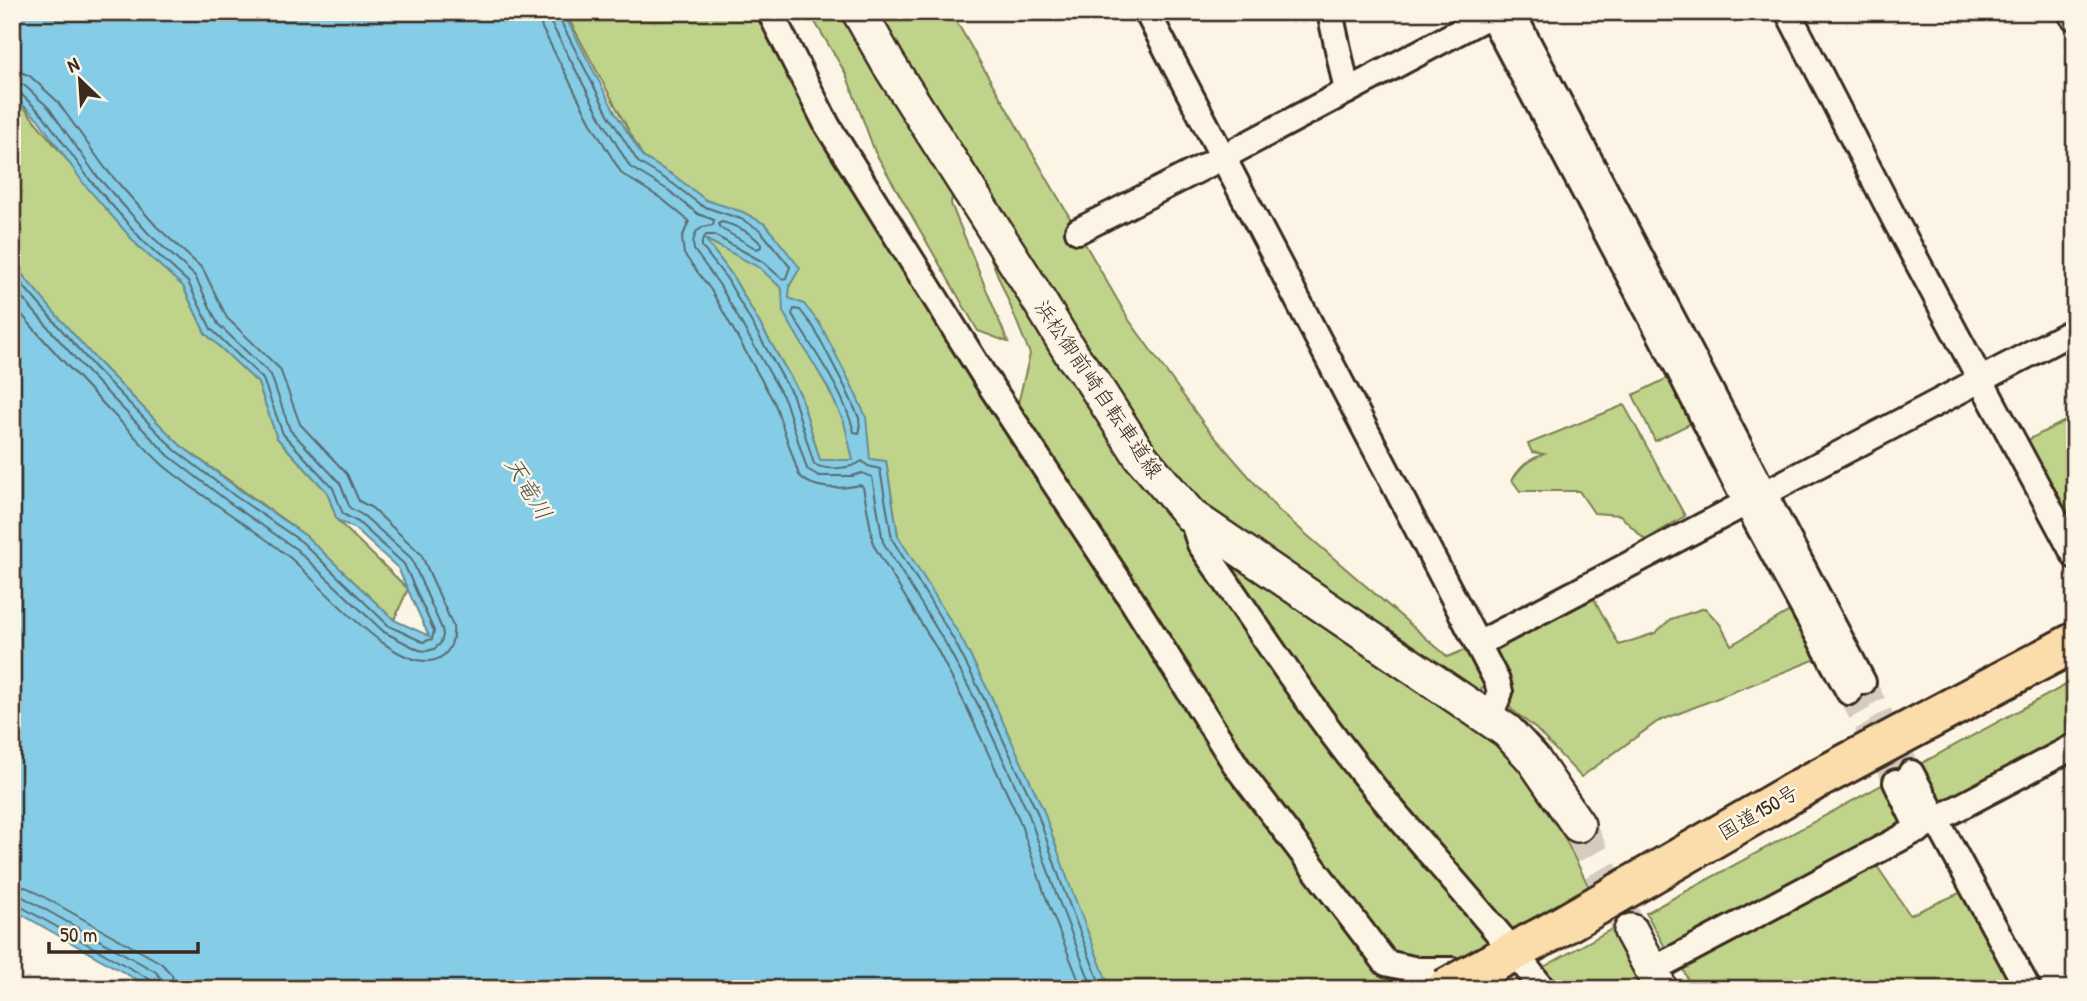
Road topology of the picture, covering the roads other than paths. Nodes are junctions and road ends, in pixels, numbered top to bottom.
1 (770, 12) edge
2 (859, 12) edge
3 (1147, 12) edge
4 (1330, 12) edge
5 (1788, 12) edge
6 (1500, 13) edge
7 (1347, 91) junction
8 (1223, 157) junction
9 (1078, 231) dead end
10 (2075, 330) edge
11 (1980, 379) junction
12 (1755, 498) junction
13 (1191, 516) junction
14 (2075, 556) edge
15 (2075, 642) edge
16 (1478, 644) junction
17 (1856, 687) tunnel mouth
18 (1489, 718) junction
19 (2075, 746) edge
20 (1904, 777) tunnel mouth
21 (1578, 825) tunnel mouth
22 (1928, 825) junction
23 (1631, 932) tunnel mouth
24 (1488, 969) edge
25 (1656, 979) edge
26 (1445, 989) edge
27 (1543, 989) edge
28 (2028, 989) edge

1 - 24 street
2 - 13 main road, 浜松御前崎自転車道線
3 - 8 street
4 - 7 street
5 - 11 street
6 - 7 street
6 - 12 street
7 - 8 street
8 - 9 street
8 - 16 street
10 - 11 street
11 - 12 street
11 - 14 street
12 - 16 street
12 - 17 street
13 - 18 main road, 浜松御前崎自転車道線
13 - 24 street
15 - 24 highway, 国道150号
16 - 18 street
18 - 21 main road, 浜松御前崎自転車道線
19 - 22 street
20 - 22 street
22 - 25 street
22 - 28 street
23 - 25 main road
24 - 26 highway, 国道150号, bridge
24 - 27 street

